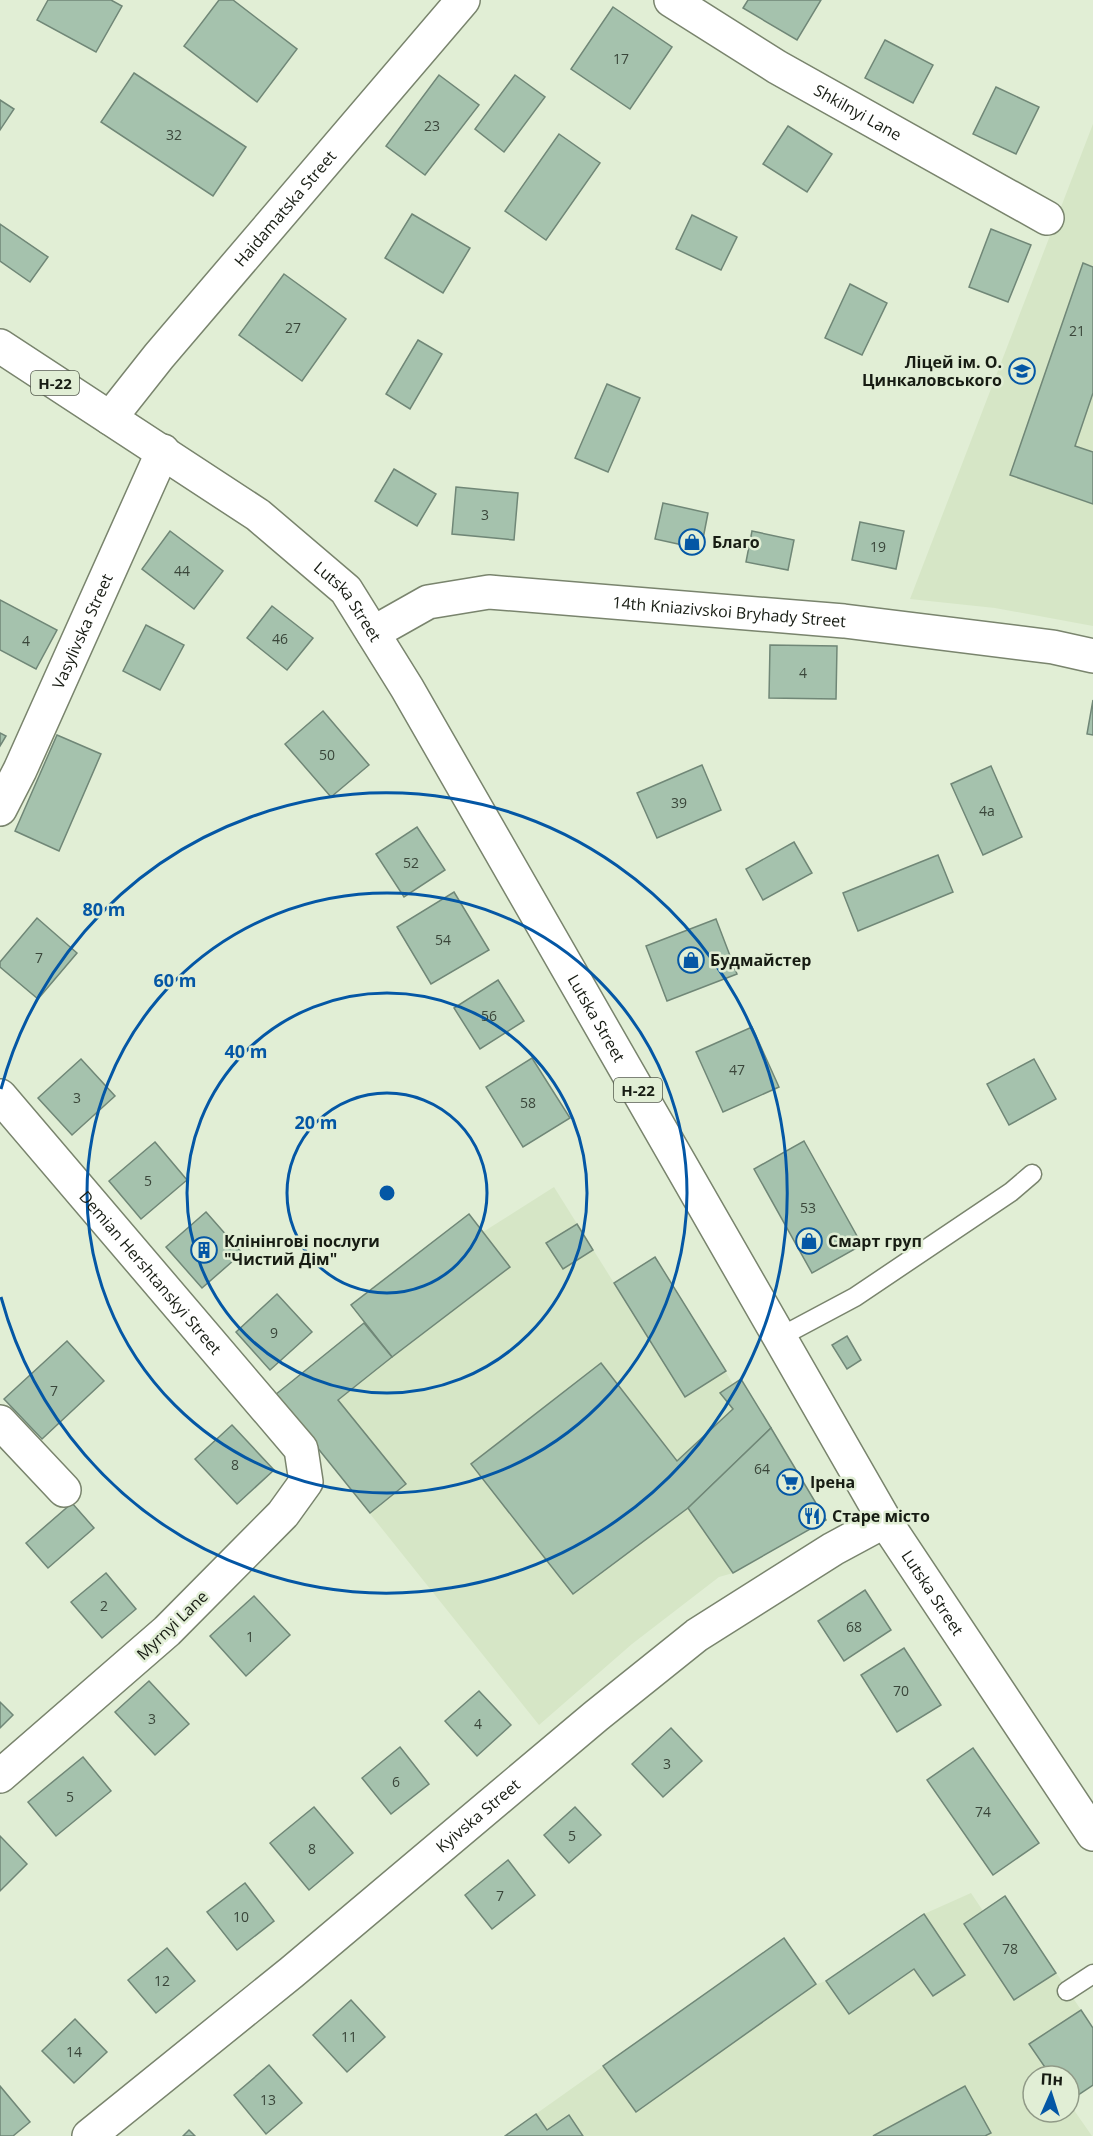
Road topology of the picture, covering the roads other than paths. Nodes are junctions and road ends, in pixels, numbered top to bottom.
1 (463, 0) edge
2 (671, 0) edge
3 (1047, 218) dead end
4 (0, 346) edge
5 (110, 418) junction
6 (163, 451) junction
7 (373, 633) junction
8 (1093, 656) edge
9 (0, 809) edge
10 (0, 1096) edge
11 (1032, 1174) dead end
12 (780, 1337) junction
13 (0, 1422) edge
14 (301, 1449) joint
15 (64, 1490) dead end
16 (885, 1521) junction
17 (0, 1776) edge
18 (1093, 1834) edge
19 (1093, 1974) edge
20 (1068, 1991) dead end
21 (89, 2136) edge

1 - 5 street, Haidamatska Street
2 - 3 street, Shkilnyi Lane
4 - 5 street, Lutska Street / Н-22
5 - 6 street, Lutska Street / Н-22
6 - 7 street, Lutska Street / Н-22
6 - 9 street, Vasylivska Street
7 - 8 street, 14th Kniazivskoi Bryhady Street
7 - 12 street, Lutska Street / Н-22
10 - 14 street, Demian Hershtanskyi Street
11 - 12 lane
12 - 16 street, Lutska Street / Н-22
13 - 15 street
14 - 17 street, Myrnyi Lane
16 - 18 street, Lutska Street / Н-22
16 - 21 street, Kyivska Street
19 - 20 lane

